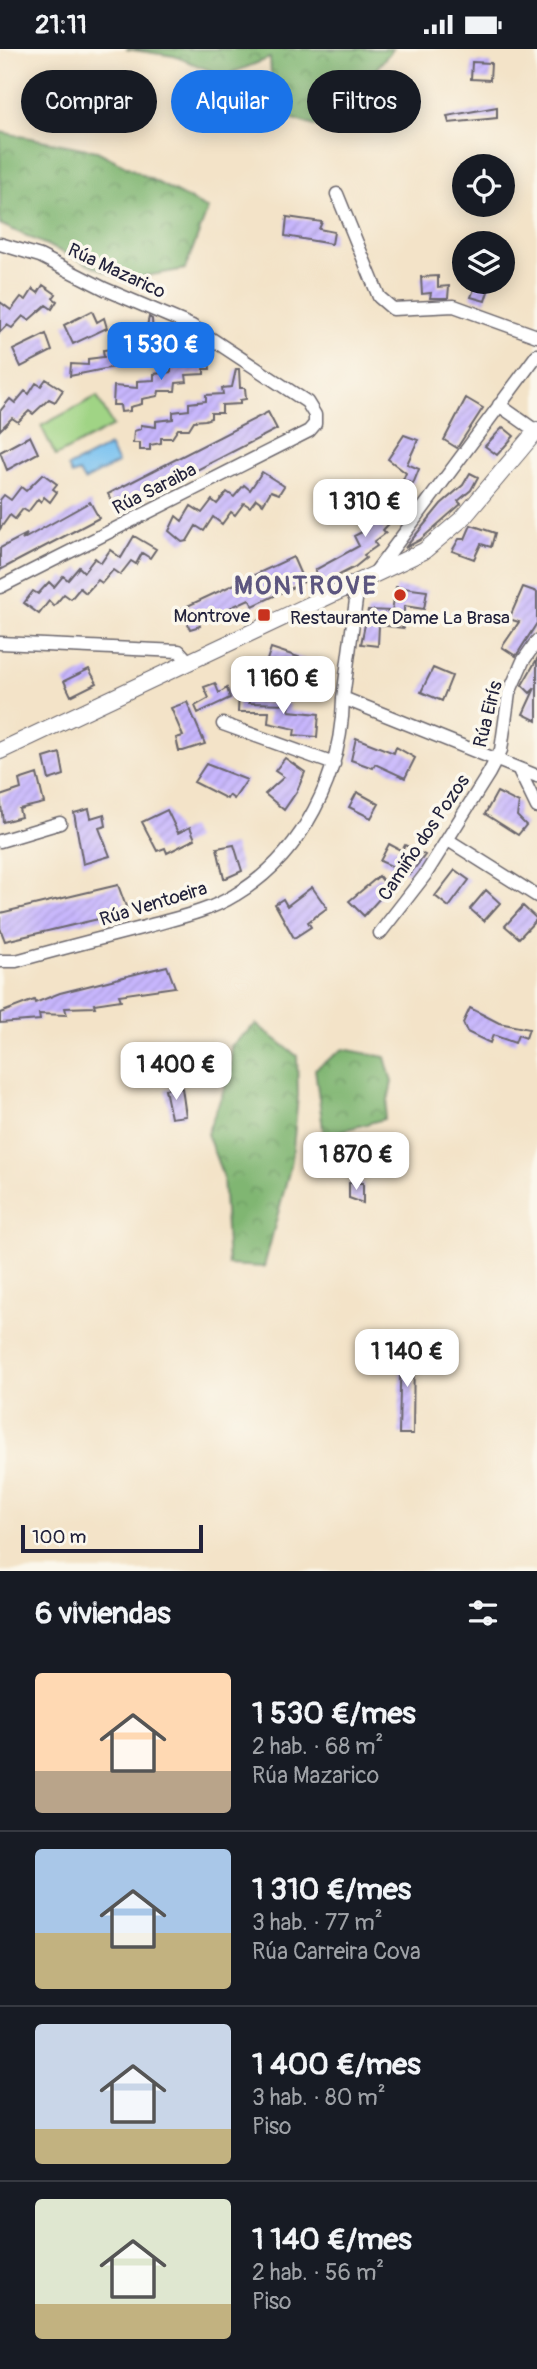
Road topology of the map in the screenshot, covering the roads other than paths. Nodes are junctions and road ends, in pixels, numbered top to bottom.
1 (337, 194) dead end
2 (0, 244) edge
3 (537, 336) edge
4 (537, 355) edge
5 (499, 405) junction
6 (315, 415) joint
7 (537, 431) edge
8 (371, 578) junction
9 (0, 587) edge
10 (350, 588) junction
11 (537, 641) edge
12 (0, 643) edge
13 (189, 662) junction
14 (343, 698) junction
15 (223, 724) dead end
16 (0, 751) edge
17 (495, 760) junction
18 (334, 764) junction
19 (519, 770) junction
20 (537, 776) edge
21 (537, 807) edge
22 (60, 823) dead end
23 (448, 840) junction
24 (0, 841) edge
25 (537, 896) edge
26 (380, 933) dead end
27 (0, 961) edge

1 - 3 street
2 - 6 street, Rúa Mazarico
4 - 5 street
5 - 7 street
5 - 8 street
6 - 9 street, Rúa Saraiba
7 - 8 street
8 - 10 street
10 - 13 street
10 - 14 street, Rúa Ventoeira
11 - 17 street, Rúa Eirís
12 - 13 street
13 - 16 street
14 - 17 street
14 - 18 street, Rúa Ventoeira
15 - 18 street
17 - 19 street
17 - 23 street, Camiño dos Pozos
18 - 27 street, Rúa Ventoeira
19 - 20 street
19 - 21 street
22 - 24 street
23 - 25 street
23 - 26 street, Camiño dos Pozos

